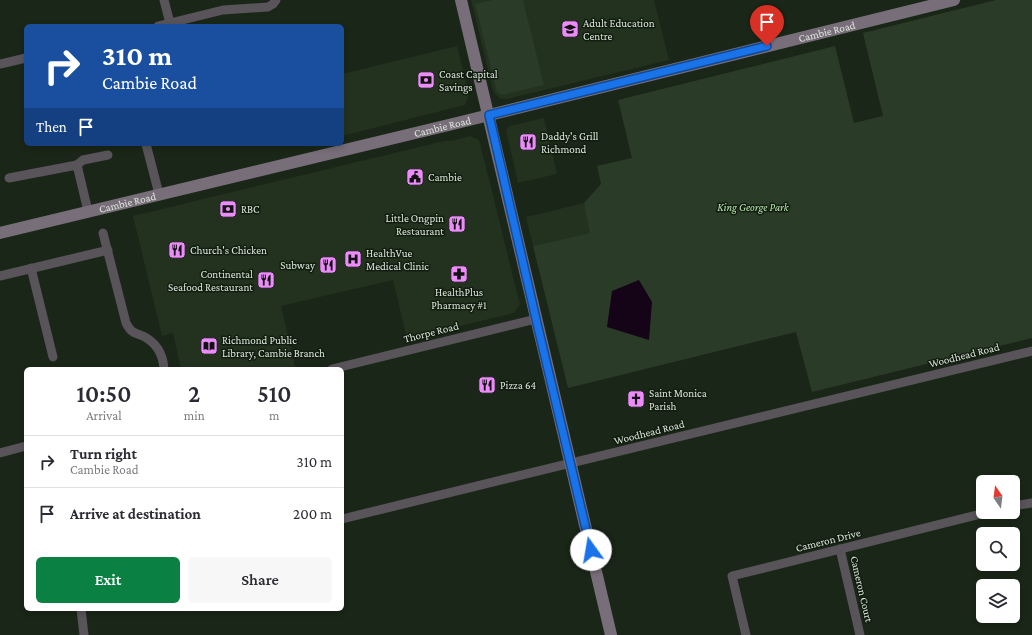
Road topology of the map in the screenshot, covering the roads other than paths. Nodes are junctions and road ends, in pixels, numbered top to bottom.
1 (164, 0) edge
2 (276, 0) edge
3 (461, 0) edge
4 (954, 0) edge
5 (170, 23) junction
6 (166, 24) edge
7 (24, 58) edge
8 (0, 64) edge
9 (489, 115) junction
10 (147, 146) edge
11 (108, 155) dead end
12 (77, 165) junction
13 (9, 178) dead end
14 (159, 194) junction
15 (88, 211) junction
16 (0, 233) edge
17 (103, 233) dead end
18 (108, 250) junction
19 (31, 268) junction
20 (0, 276) edge
21 (536, 319) junction
22 (1032, 351) edge
23 (53, 357) dead end
24 (164, 367) edge
25 (340, 367) edge
26 (24, 447) edge
27 (0, 453) edge
28 (571, 464) junction
29 (1032, 503) edge
30 (1020, 505) edge
31 (976, 515) edge
32 (344, 519) edge
33 (840, 549) junction
34 (81, 611) edge
35 (84, 635) edge
36 (611, 635) edge
37 (746, 635) edge
38 (860, 635) edge

1 - 5 street
2 - 5 street
3 - 9 main road
4 - 9 main road, Cambie Road
5 - 6 street
7 - 8 street
9 - 14 main road, Cambie Road
9 - 21 main road
10 - 14 street
11 - 12 street
12 - 13 street
12 - 15 street
14 - 15 main road, Cambie Road
15 - 16 main road, Cambie Road
17 - 18 street
18 - 19 street
18 - 24 street
19 - 20 street
19 - 23 street
21 - 25 street, Thorpe Road
21 - 28 main road
22 - 28 street, Woodhead Road
26 - 27 street
28 - 32 street, Woodhead Road
28 - 36 main road
29 - 30 street
31 - 33 street, Cameron Drive
33 - 37 street, Cameron Drive
33 - 38 street, Cameron Court
34 - 35 street

